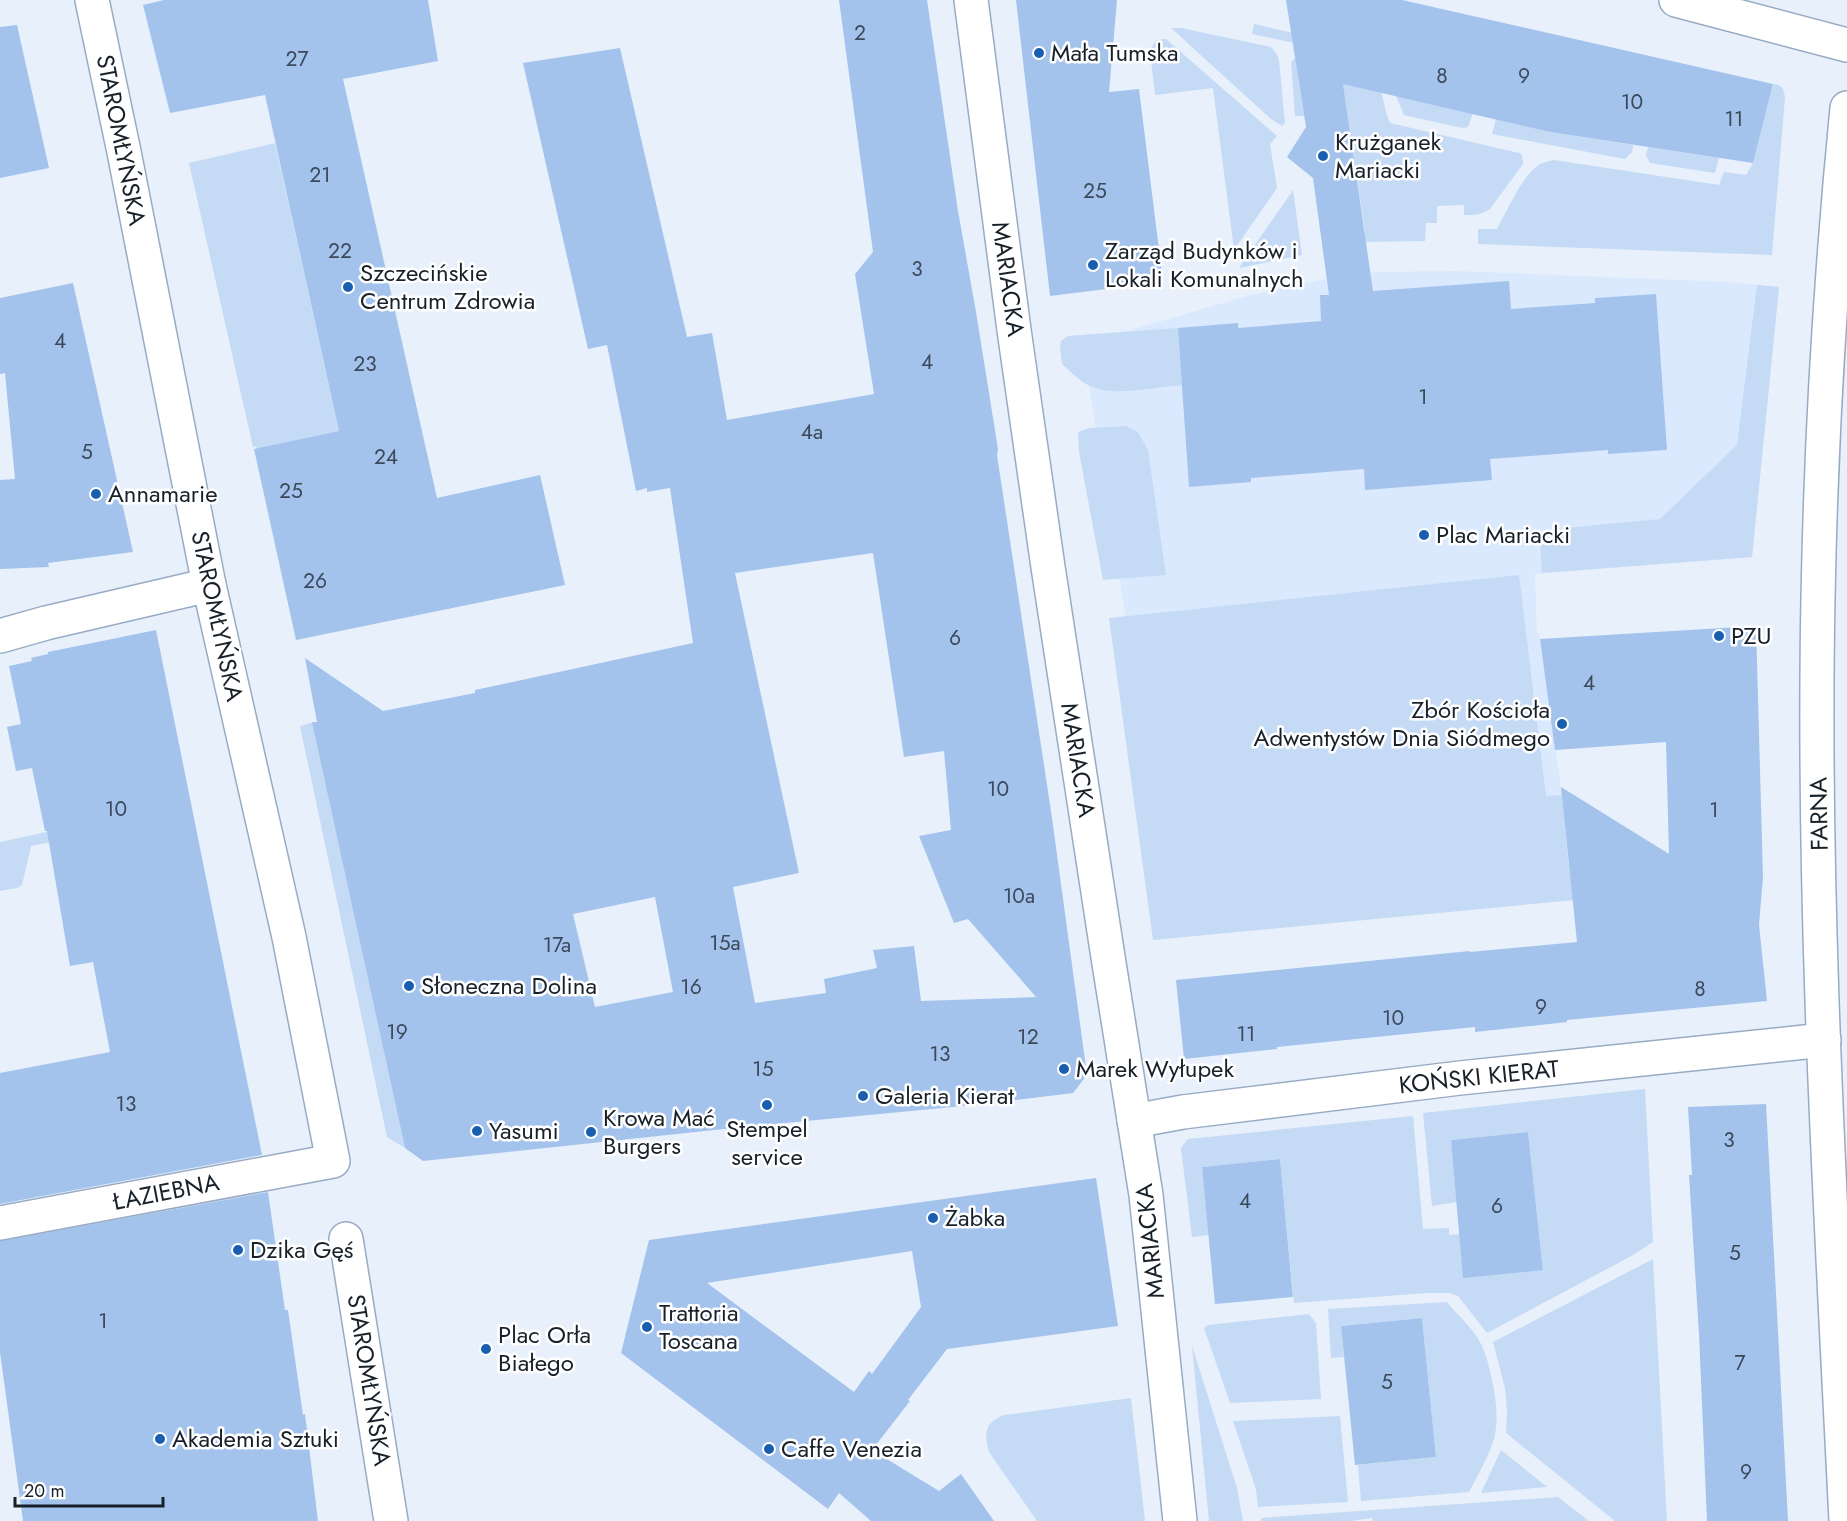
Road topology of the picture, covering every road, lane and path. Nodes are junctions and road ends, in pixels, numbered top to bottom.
1 (92, 0) edge
2 (971, 0) edge
3 (1676, 0) edge
4 (1847, 45) edge
5 (1847, 108) edge
6 (209, 585) junction
7 (0, 636) edge
8 (1834, 938) edge
9 (1824, 1040) junction
10 (1134, 1121) junction
11 (333, 1161) joint
12 (0, 1223) edge
13 (346, 1239) dead end
14 (391, 1521) edge
15 (1180, 1521) edge
16 (1846, 1521) edge

1 - 6 street, STAROMŁYŃSKA
2 - 10 street, MARIACKA
3 - 4 street
5 - 8 street, FARNA
6 - 7 street
6 - 11 street, STAROMŁYŃSKA
8 - 9 street, FARNA
9 - 10 street, KOŃSKI KIERAT
9 - 16 street, FARNA
10 - 15 street, MARIACKA
11 - 12 street, ŁAZIEBNA
13 - 14 street, STAROMŁYŃSKA

